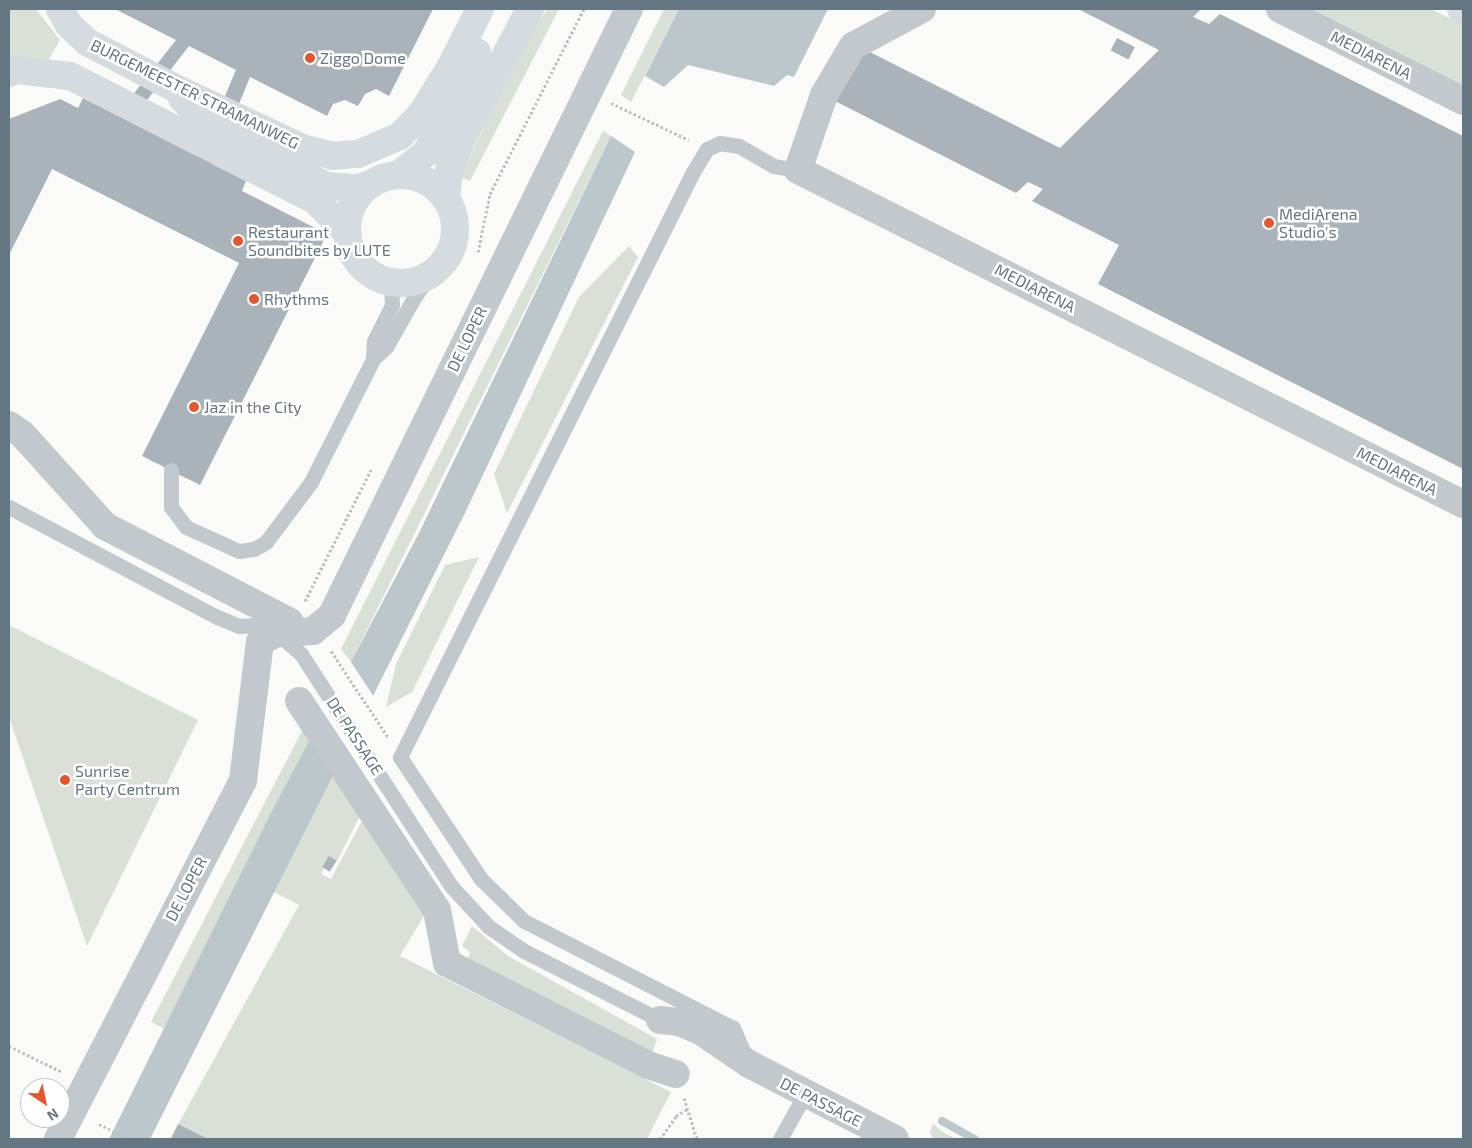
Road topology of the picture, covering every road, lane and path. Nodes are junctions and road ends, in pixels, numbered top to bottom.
1 (60, 9) edge
2 (480, 9) edge
3 (485, 9) edge
4 (530, 9) edge
5 (584, 9) edge
6 (629, 9) edge
7 (922, 9) edge
8 (1280, 9) edge
9 (9, 74) edge
10 (588, 91) junction
11 (1463, 101) edge
12 (707, 150) junction
13 (293, 167) junction
14 (798, 170) junction
15 (398, 175) junction
16 (371, 184) junction
17 (446, 199) junction
18 (347, 233) junction
19 (476, 258) dead end
20 (431, 274) junction
21 (391, 283) junction
22 (373, 359) junction
23 (9, 425) edge
24 (376, 460) dead end
25 (171, 470) dead end
26 (1463, 504) edge
27 (9, 508) edge
28 (283, 628) junction
29 (331, 650) dead end
30 (303, 707) dead end
31 (389, 738) dead end
32 (660, 1020) joint
33 (9, 1046) edge
34 (748, 1064) junction
35 (676, 1074) dead end
36 (86, 1084) junction
37 (805, 1094) junction
38 (99, 1124) dead end
39 (58, 1139) edge
40 (128, 1139) edge
41 (660, 1139) edge
42 (697, 1139) edge
43 (780, 1139) edge
44 (895, 1139) edge

1 - 13 main road, BURGEMEESTER STRAMANWEG
2 - 13 main road, BURGEMEESTER STRAMANWEG
3 - 15 main road
4 - 17 main road
5 - 19 path
6 - 10 street, DE LOPER
7 - 14 street
8 - 11 street, MEDIARENA
9 - 13 main road, BURGEMEESTER STRAMANWEG
10 - 12 path
10 - 28 street, DE LOPER
12 - 14 lane
12 - 34 lane
13 - 16 main road
13 - 18 main road, BURGEMEESTER STRAMANWEG
14 - 26 street, MEDIARENA
15 - 16 main road
15 - 17 main road
16 - 18 main road
17 - 20 main road
18 - 21 main road
20 - 21 main road
20 - 22 lane
21 - 22 lane
22 - 25 lane
23 - 28 street, DE PASSAGE
24 - 28 path
27 - 28 lane, DE PASSAGE
28 - 32 lane, DE PASSAGE
28 - 36 street, DE LOPER
29 - 31 path
30 - 35 street
32 - 34 street, DE PASSAGE
33 - 36 path
34 - 37 street, DE PASSAGE
36 - 39 street, DE LOPER
37 - 43 lane
37 - 44 street, DE PASSAGE
38 - 40 path
41 - 42 path

